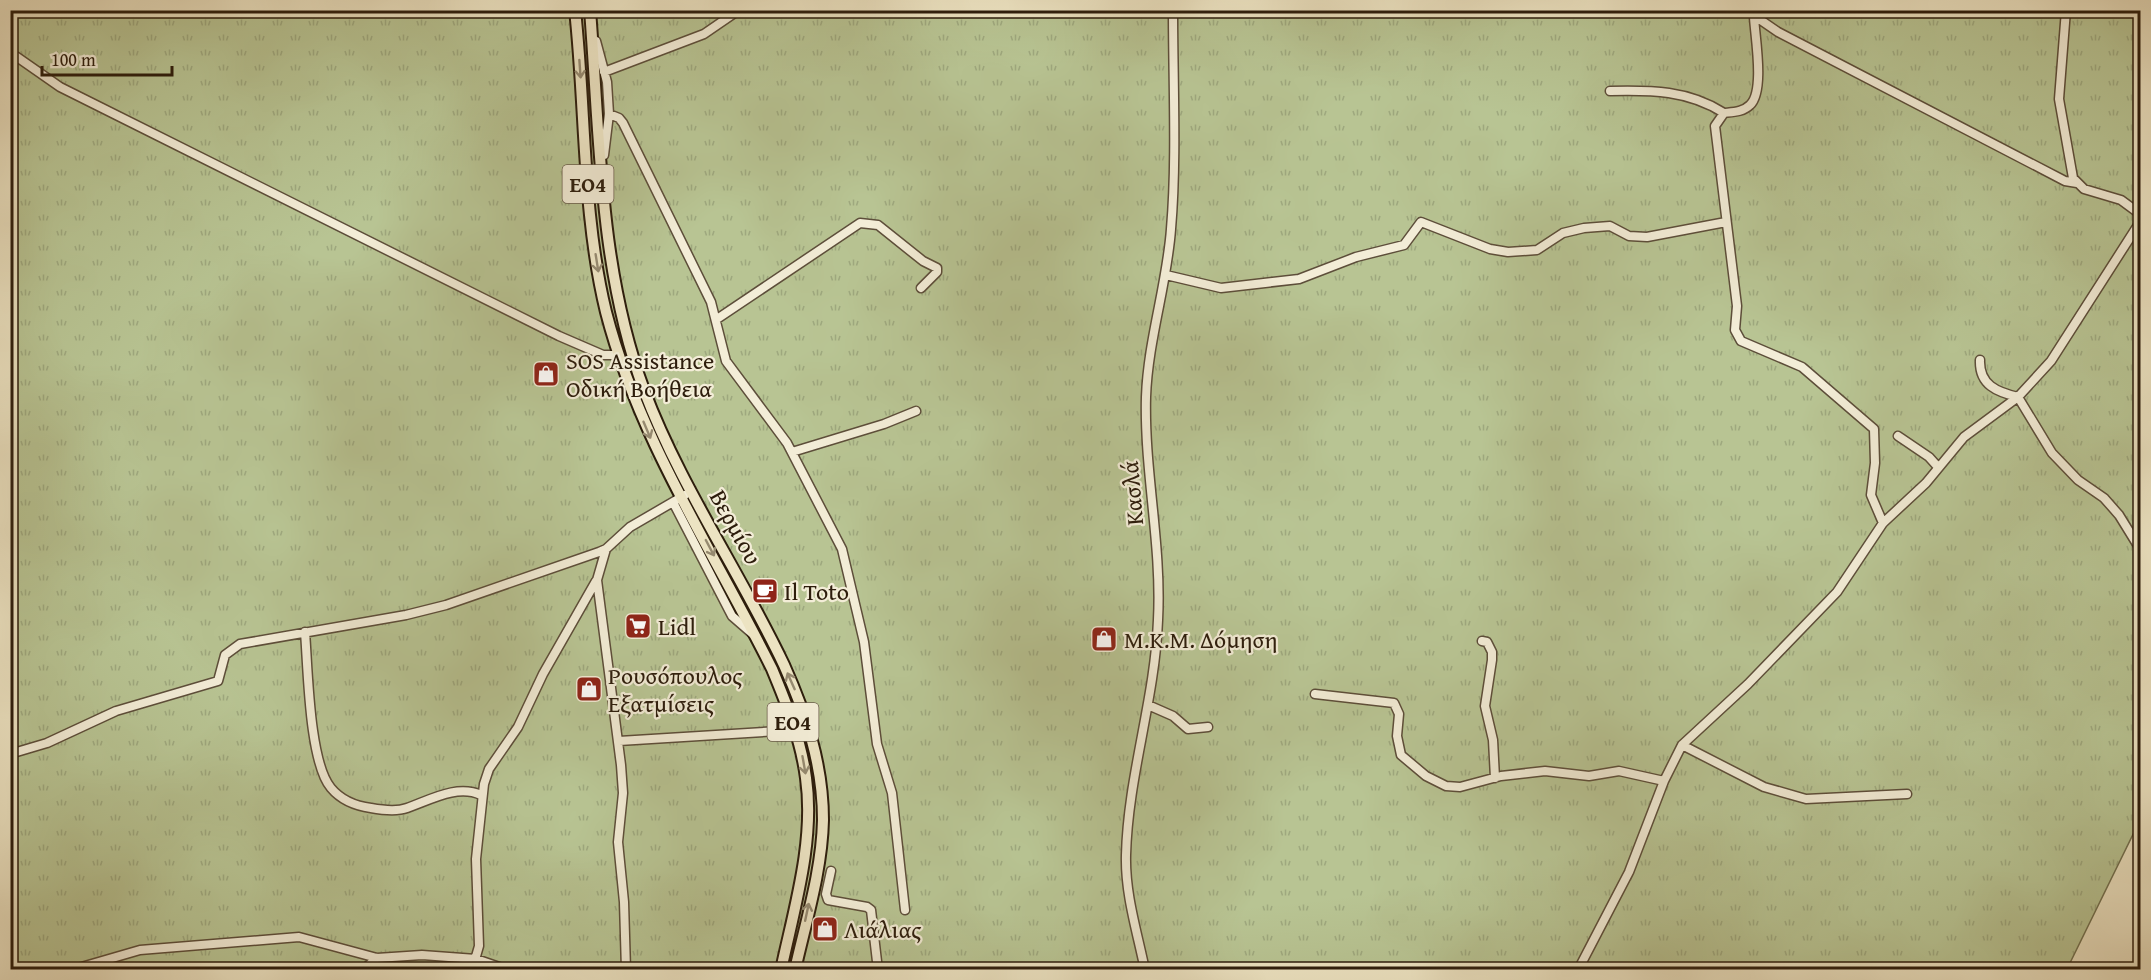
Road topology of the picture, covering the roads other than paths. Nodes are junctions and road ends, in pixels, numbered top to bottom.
1 (575, 10) edge
2 (739, 10) edge
3 (1173, 10) edge
4 (2066, 10) edge
5 (590, 11) edge
6 (1750, 14) edge
7 (10, 56) edge
8 (604, 72) junction
9 (1610, 91) dead end
10 (1724, 113) junction
11 (609, 114) junction
12 (603, 182) junction
13 (2077, 183) junction
14 (2140, 214) edge
15 (1726, 222) junction
16 (2140, 222) edge
17 (1166, 275) junction
18 (921, 288) dead end
19 (717, 319) junction
20 (618, 356) junction
21 (1980, 360) dead end
22 (2018, 397) junction
23 (916, 411) dead end
24 (1898, 436) dead end
25 (792, 452) junction
26 (1938, 467) junction
27 (682, 497) junction
28 (1883, 524) junction
29 (606, 549) junction
30 (2140, 549) edge
31 (597, 580) junction
32 (305, 632) junction
33 (1482, 641) dead end
34 (1315, 694) dead end
35 (1148, 705) junction
36 (1208, 727) dead end
37 (795, 730) junction
38 (619, 741) junction
39 (1682, 745) junction
40 (10, 754) edge
41 (1495, 778) junction
42 (1664, 781) junction
43 (1907, 794) dead end
44 (481, 795) junction
45 (831, 871) dead end
46 (905, 910) dead end
47 (377, 958) junction
48 (476, 959) junction
49 (71, 969) edge
50 (363, 969) edge
51 (472, 969) edge
52 (508, 969) edge
53 (626, 969) edge
54 (781, 969) edge
55 (795, 969) edge
56 (878, 969) edge
57 (1144, 969) edge
58 (1578, 969) edge

1 -> 20 main road, ΕΟ4
2 - 8 street
3 - 17 street, Κασλά
4 - 13 street
5 - 8 street
5 - 12 main road, ΕΟ4
6 - 10 street
6 - 13 street
7 - 20 street
8 - 11 street
9 - 10 street
10 - 15 street
11 - 12 street
11 - 19 street
12 - 27 main road, Βερμίου / ΕΟ4
13 - 14 street
15 - 17 street
15 - 28 street
16 - 22 street
17 - 35 street, Κασλά
18 - 19 street
19 - 25 street
20 -> 27 main road, Βερμίου / ΕΟ4
21 - 22 street
22 - 26 street
22 - 30 street
23 - 25 street
24 - 26 street
25 - 46 street
26 - 28 street
27 - 29 street
27 -> 37 main road, Βερμίου / ΕΟ4
55 -> 27 main road, Βερμίου / ΕΟ4
28 - 39 street
29 - 31 street
29 - 32 street
31 - 38 street
31 - 44 street
32 - 40 street
32 - 44 street
33 - 41 street
34 - 41 street
35 - 36 street
35 - 57 street, Κασλά
37 - 38 street
37 -> 54 main road, Βερμίου / ΕΟ4
38 - 53 street
39 - 42 street
39 - 43 street
41 - 42 street
42 - 58 street
44 - 48 street
45 - 56 street
47 - 48 street
47 - 49 street
47 - 50 street
48 - 51 street
48 - 52 street

